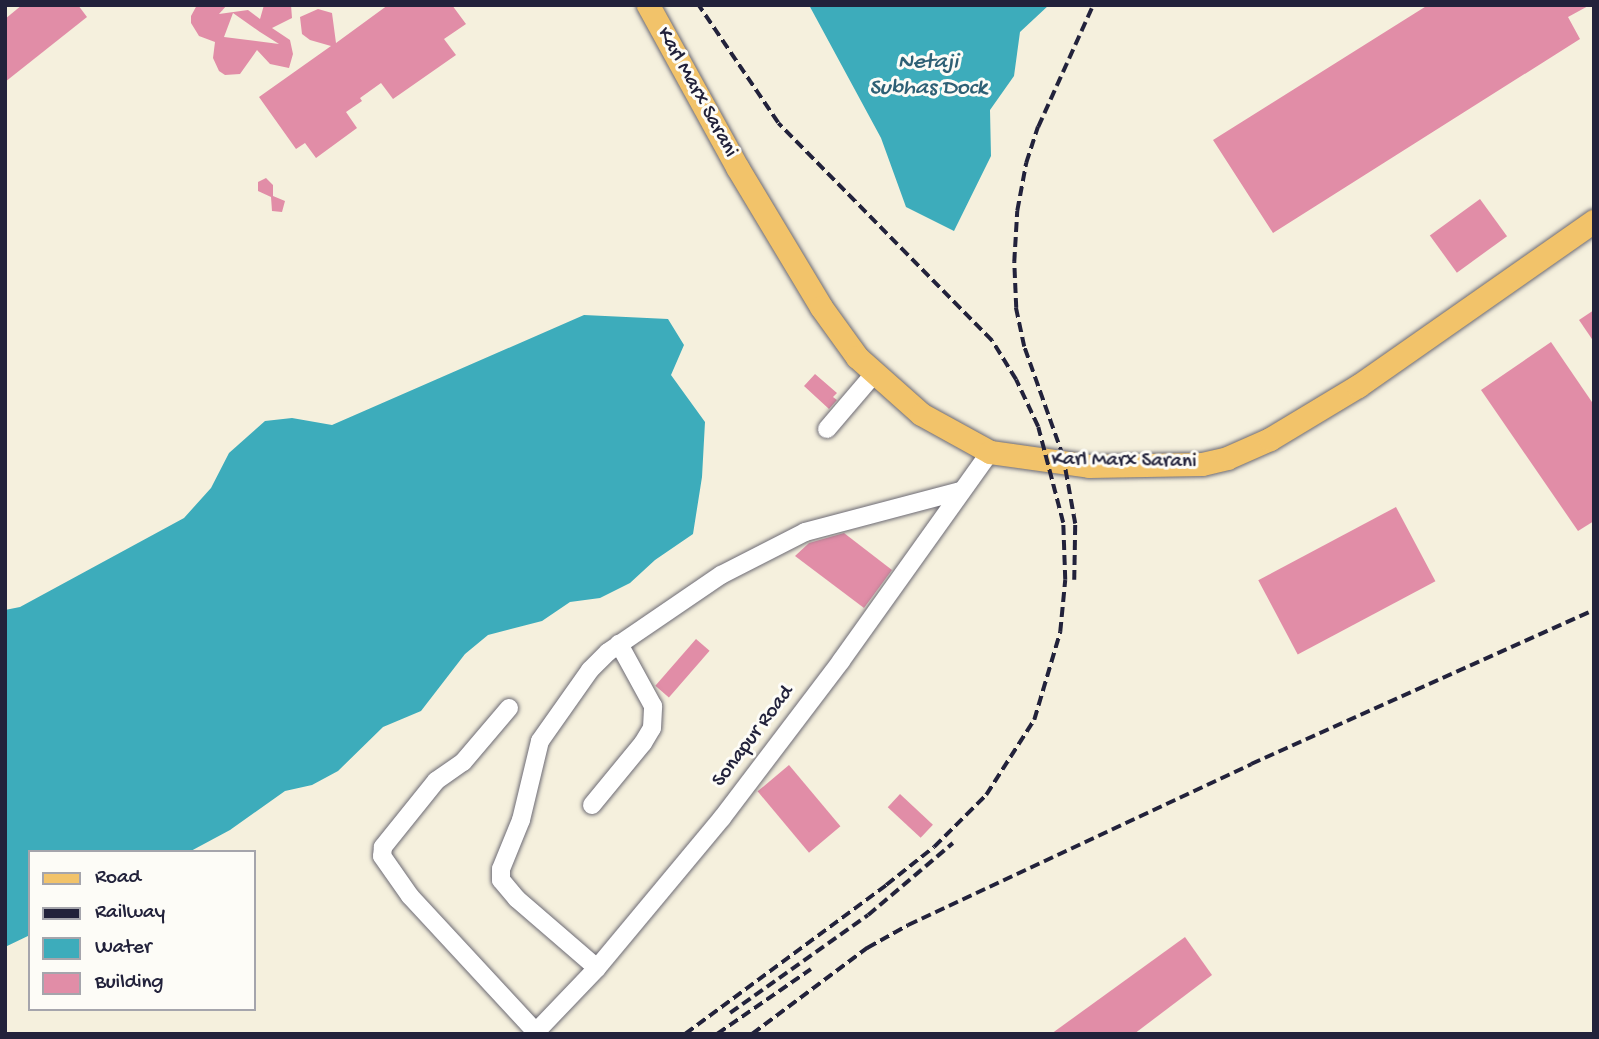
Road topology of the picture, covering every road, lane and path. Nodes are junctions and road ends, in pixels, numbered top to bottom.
1 (648, 5) edge
2 (1594, 221) edge
3 (874, 374) junction
4 (827, 429) dead end
5 (990, 452) junction
6 (960, 491) junction
7 (619, 644) junction
8 (509, 708) dead end
9 (593, 805) dead end
10 (597, 968) junction
11 (535, 1033) edge

1 - 3 main road, Karl Marx Sarani
2 - 5 main road, Karl Marx Sarani
3 - 4 street
3 - 5 main road, Karl Marx Sarani
5 - 6 street, Sonapur Road
6 - 7 street
6 - 10 street, Sonapur Road
7 - 9 street
7 - 10 street
8 - 11 street
10 - 11 street, Sonapur Road

